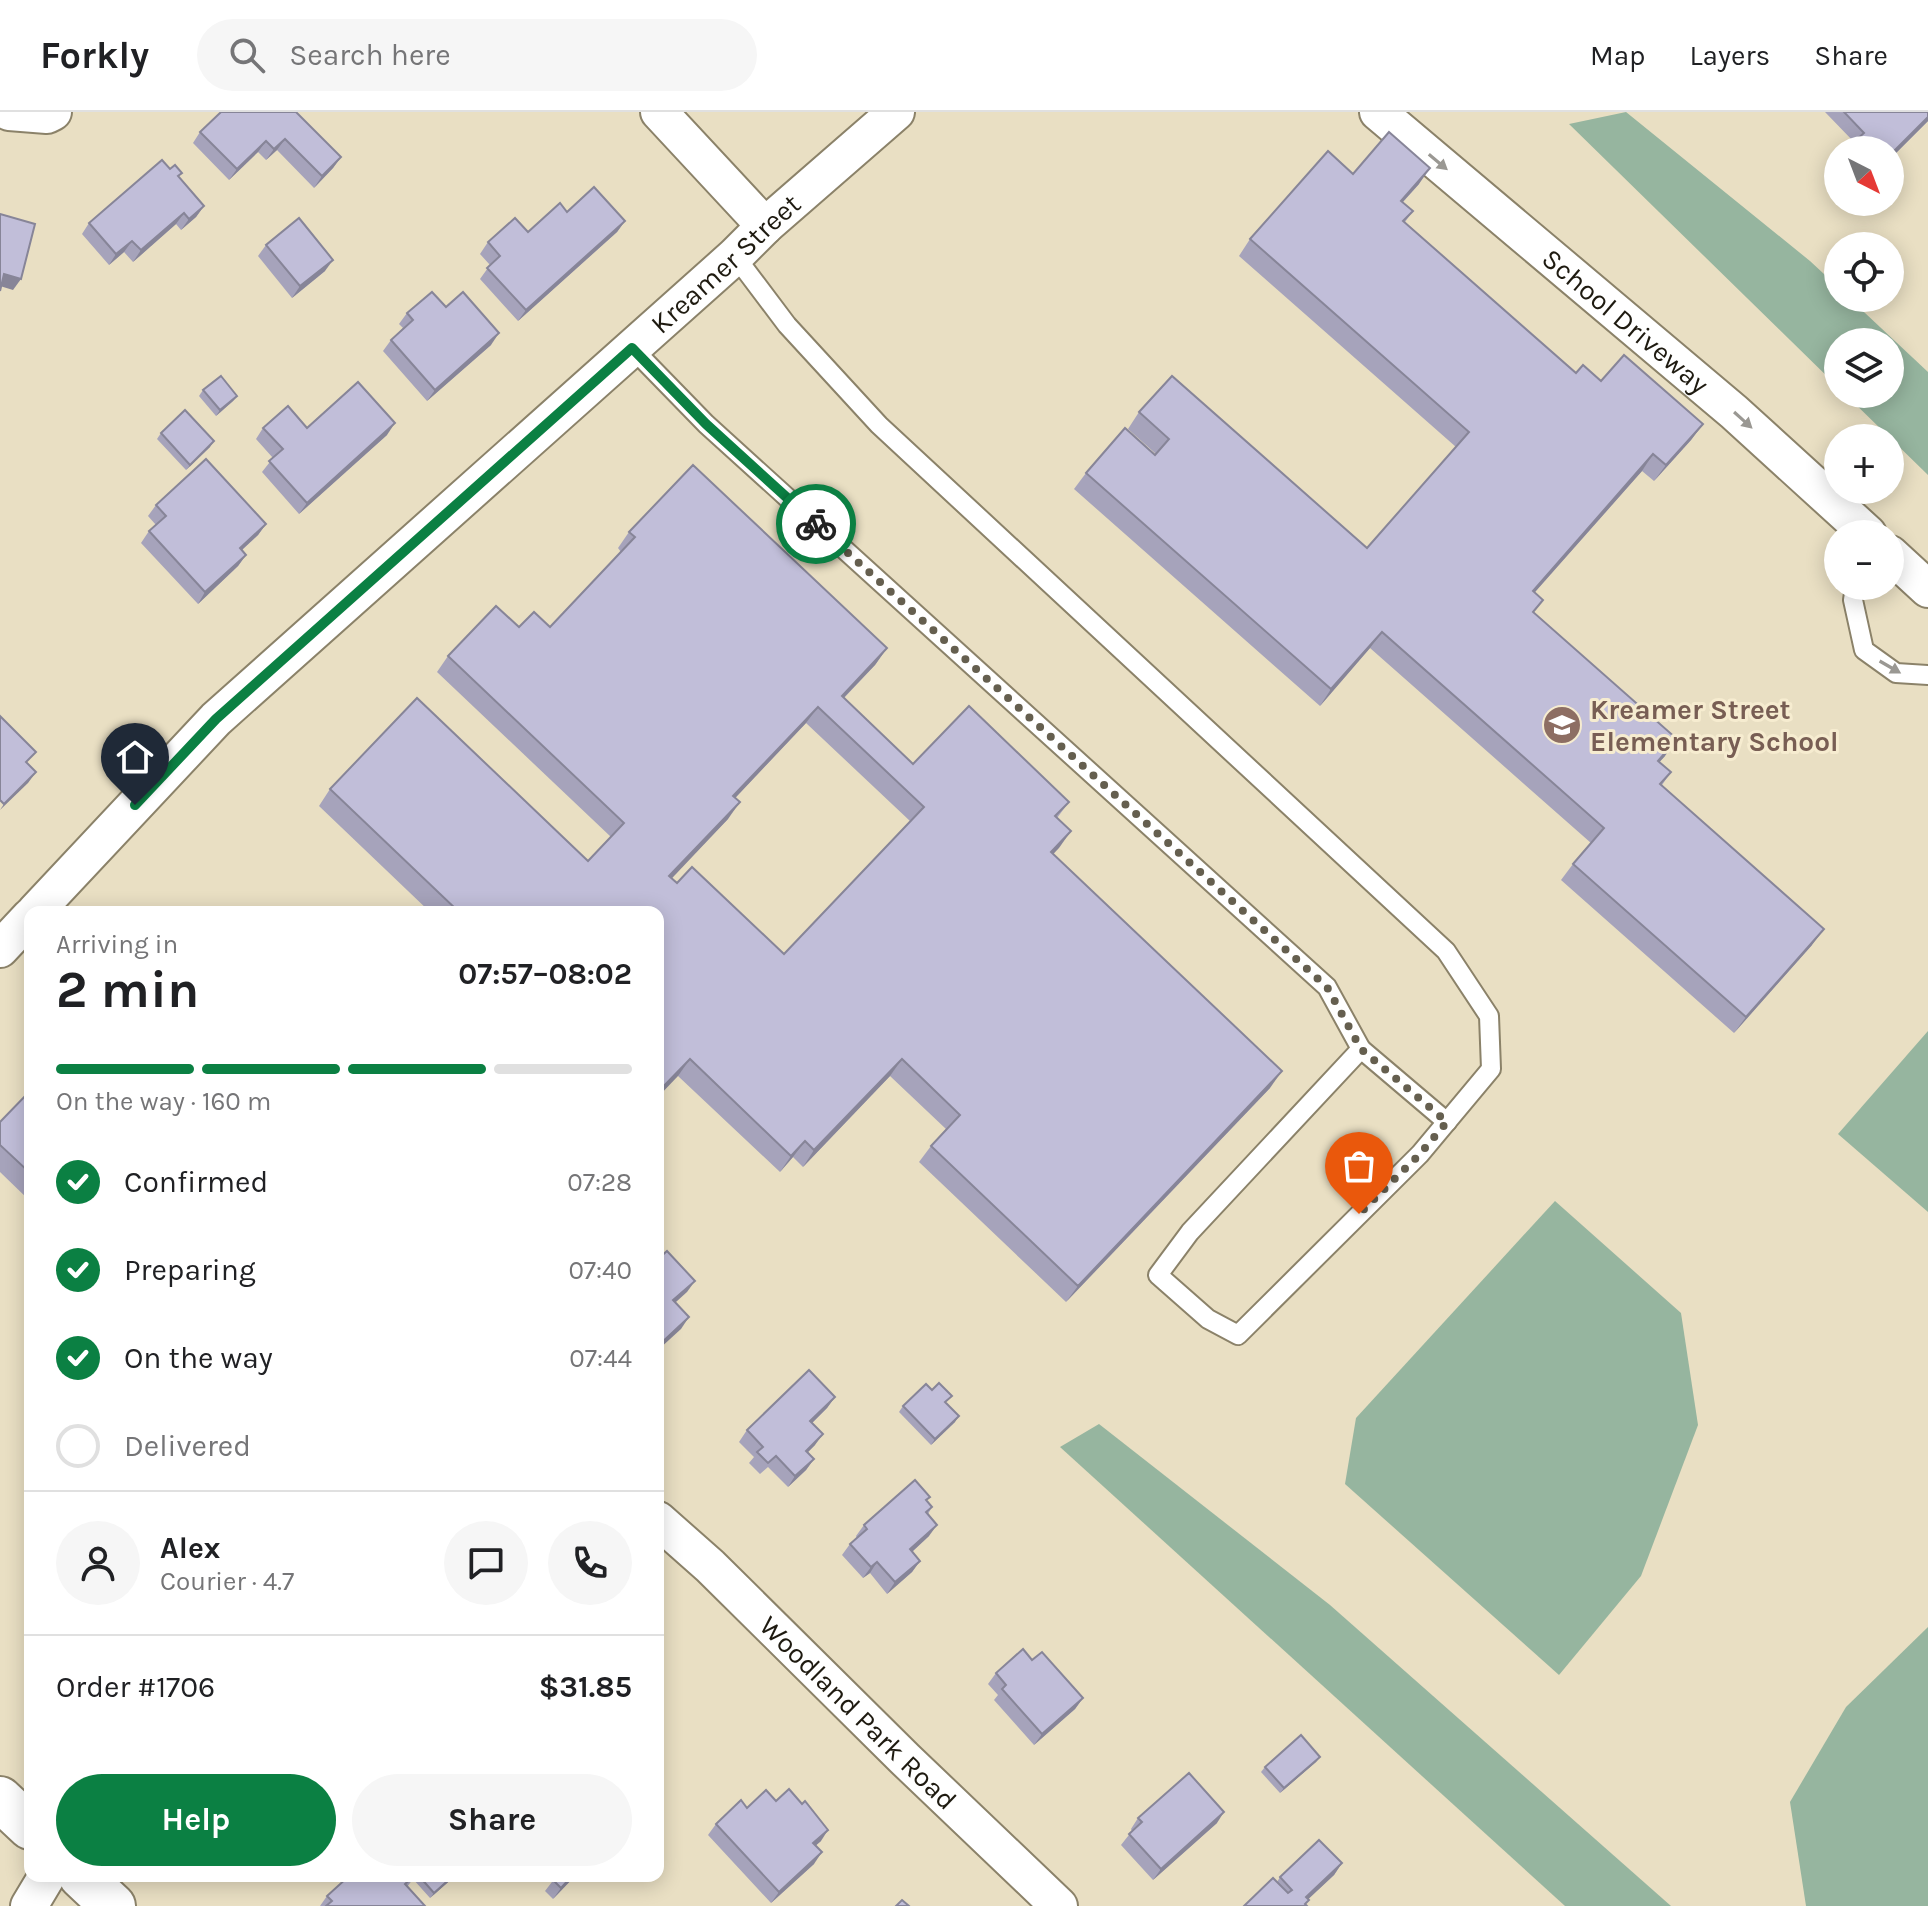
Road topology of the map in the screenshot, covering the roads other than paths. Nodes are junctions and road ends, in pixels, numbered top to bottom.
1 (9, 112) edge
2 (53, 112) edge
3 (659, 112) edge
4 (896, 112) edge
5 (1378, 112) edge
6 (765, 226) junction
7 (735, 256) junction
8 (632, 348) junction
9 (1851, 520) edge
10 (1904, 567) edge
11 (1928, 589) edge
12 (1853, 600) edge
13 (1928, 675) edge
14 (36, 906) edge
15 (1361, 1049) junction
16 (1447, 1122) junction
17 (664, 1525) edge
18 (0, 1799) edge
19 (24, 1821) edge
20 (43, 1882) edge
21 (87, 1882) edge
22 (29, 1906) edge
23 (113, 1906) edge
24 (1059, 1906) edge

1 - 2 street
3 - 6 street
4 - 6 street, Kreamer Street
5 -> 9 street, School Driveway
6 - 7 street, Kreamer Street
7 - 8 street, Kreamer Street
7 - 16 lane
8 - 14 street, Kreamer Street
8 - 15 lane
10 - 11 street
12 -> 13 lane
15 - 16 lane
15 - 16 lane
17 - 24 street, Woodland Park Road
18 - 19 main road
20 - 22 street
21 - 23 main road

